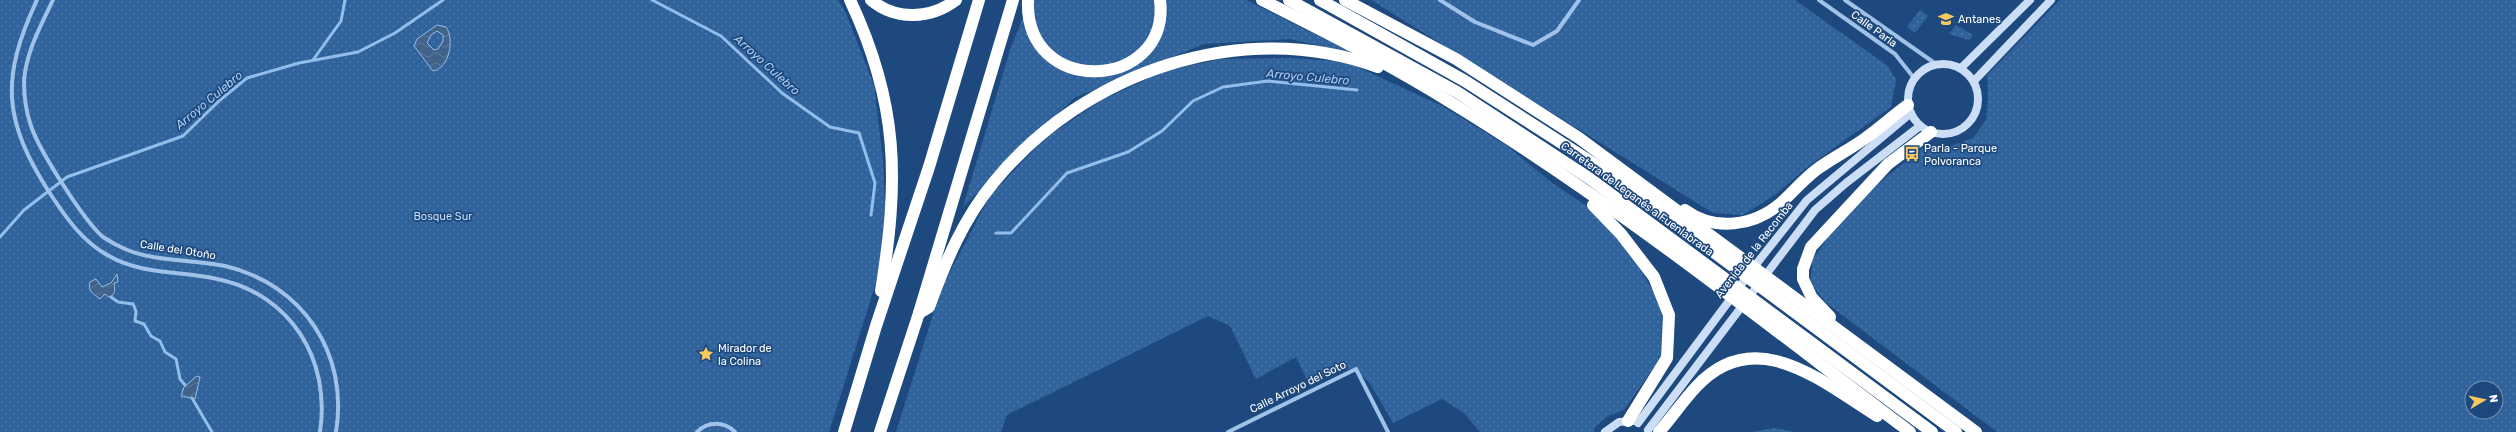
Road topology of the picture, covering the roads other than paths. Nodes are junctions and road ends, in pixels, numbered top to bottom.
1 (37, 0) edge
2 (53, 0) edge
3 (850, 0) edge
4 (871, 0) edge
5 (956, 0) edge
6 (978, 0) edge
7 (1015, 0) edge
8 (1028, 0) edge
9 (1160, 0) edge
10 (1262, 0) edge
11 (1289, 0) edge
12 (1320, 0) edge
13 (1345, 0) edge
14 (1354, 0) edge
15 (1440, 0) edge
16 (1579, 0) edge
17 (1819, 0) edge
18 (1845, 0) edge
19 (2030, 0) edge
20 (2051, 0) edge
21 (1389, 22) junction
22 (1936, 64) junction
23 (1961, 68) junction
24 (1914, 78) junction
25 (1974, 81) junction
26 (1456, 105) junction
27 (1909, 109) junction
28 (1925, 129) junction
29 (1579, 138) junction
30 (1527, 151) junction
31 (1715, 278) junction
32 (1775, 291) junction
33 (1760, 312) junction
34 (919, 313) junction
35 (876, 326) junction
36 (1633, 422) junction
37 (1652, 431) edge
38 (320, 432) edge
39 (336, 432) edge
40 (697, 432) edge
41 (735, 432) edge
42 (844, 432) edge
43 (880, 432) edge
44 (1228, 432) edge
45 (1388, 432) edge
46 (1605, 432) edge
47 (1903, 432) edge
48 (1910, 432) edge
49 (1932, 432) edge
50 (1956, 432) edge
51 (1976, 432) edge
52 (1985, 432) edge

1 - 38 street, Calle del Otoño
2 - 39 street, Calle del Otoño
3 - 35 highway
4 - 5 highway
6 - 35 highway
7 - 34 highway
8 - 9 highway
10 - 26 highway
11 - 31 highway, Carretera de Leganés a Fuenlabrada
12 - 32 highway, Carretera de Leganés a Fuenlabrada
13 - 21 highway
14 - 21 highway
15 - 16 street
17 - 24 street, Calle Parla
18 - 22 street, Calle Parla
19 - 23 street
20 - 25 street
21 - 29 highway
22 - 23 street
22 - 24 street
23 - 25 street
24 - 27 street
25 - 28 street
26 - 30 highway
26 - 34 highway
27 - 28 street
27 - 29 highway
27 - 36 street, Avenida de la Recomba
28 - 37 street
28 - 52 highway
29 - 32 highway
30 - 31 highway
30 - 36 highway
31 - 33 highway, Carretera de Leganés a Fuenlabrada
32 - 50 highway, Carretera de Leganés a Fuenlabrada
32 - 51 highway
33 - 48 highway
33 - 49 highway, Carretera de Leganés a Fuenlabrada
34 - 43 highway
35 - 42 highway
36 - 37 street
36 - 46 street
37 - 47 highway
40 - 41 street
44 - 45 street, Calle Arroyo del Soto

